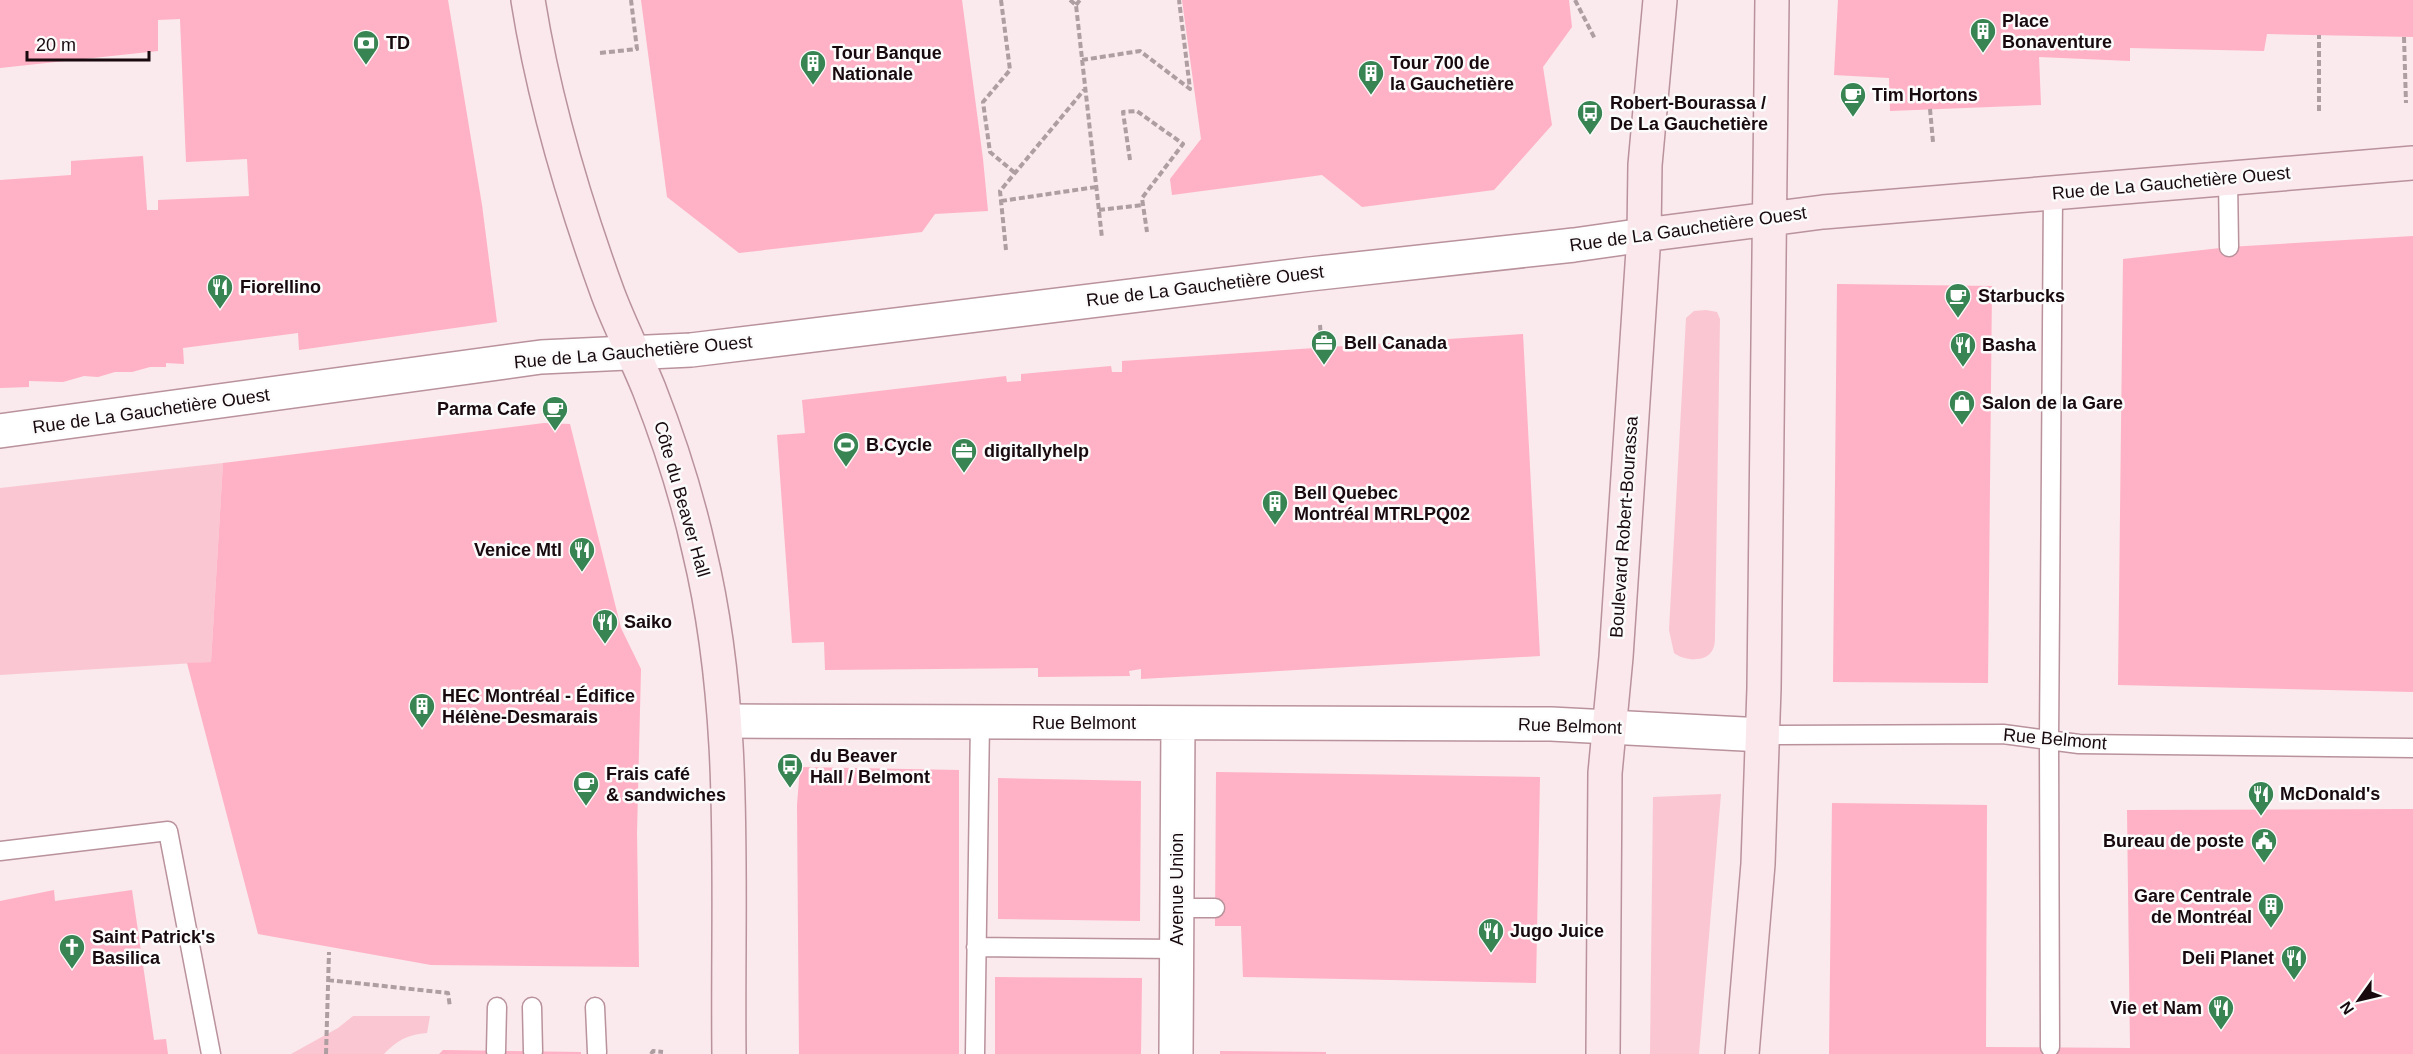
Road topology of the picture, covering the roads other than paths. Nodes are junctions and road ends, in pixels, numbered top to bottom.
1 (528, 0) edge
2 (1660, 0) edge
3 (1772, 0) edge
4 (2413, 163) edge
5 (2228, 179) junction
6 (2053, 193) junction
7 (1769, 218) junction
8 (1644, 235) junction
9 (2229, 248) dead end
10 (633, 352) junction
11 (0, 431) edge
12 (725, 721) junction
13 (980, 722) junction
14 (1178, 723) junction
15 (1609, 727) junction
16 (1763, 735) junction
17 (2049, 741) junction
18 (2413, 748) edge
19 (0, 851) edge
20 (1177, 908) junction
21 (1215, 908) dead end
22 (976, 947) junction
23 (1177, 949) junction
24 (497, 1007) dead end
25 (532, 1007) dead end
26 (595, 1007) dead end
27 (2050, 1047) dead end
28 (496, 1051) dead end
29 (533, 1051) dead end
30 (597, 1052) dead end
31 (211, 1054) edge
32 (729, 1054) edge
33 (975, 1054) edge
34 (1176, 1054) edge
35 (1603, 1054) edge
36 (1742, 1054) edge

1 - 10 main road, Côte du Beaver Hall
2 - 8 main road, Boulevard Robert-Bourassa
3 - 7 main road
4 - 5 main road, Rue de La Gauchetière Ouest
5 - 6 main road, Rue de La Gauchetière Ouest
5 - 9 lane
6 - 7 main road, Rue de La Gauchetière Ouest
6 - 17 lane
7 - 8 main road, Rue de La Gauchetière Ouest
7 - 16 main road
8 - 10 street, Rue de La Gauchetière Ouest
8 - 15 main road, Boulevard Robert-Bourassa
10 - 11 street, Rue de La Gauchetière Ouest
10 - 12 main road, Côte du Beaver Hall
12 - 13 street, Rue Belmont
12 - 32 main road, Côte du Beaver Hall
13 - 14 street, Rue Belmont
13 - 22 lane
14 - 15 street, Rue Belmont
14 - 20 street, Avenue Union
15 - 16 street, Rue Belmont
15 - 35 main road, Boulevard Robert-Bourassa
16 - 17 lane, Rue Belmont
16 - 36 main road
17 - 18 lane, Rue Belmont
17 - 27 lane
19 - 31 lane
20 - 21 lane
20 - 23 street, Avenue Union
22 - 23 lane
22 - 33 lane
23 - 34 street, Avenue Union
24 - 28 lane
25 - 29 lane
26 - 30 lane

